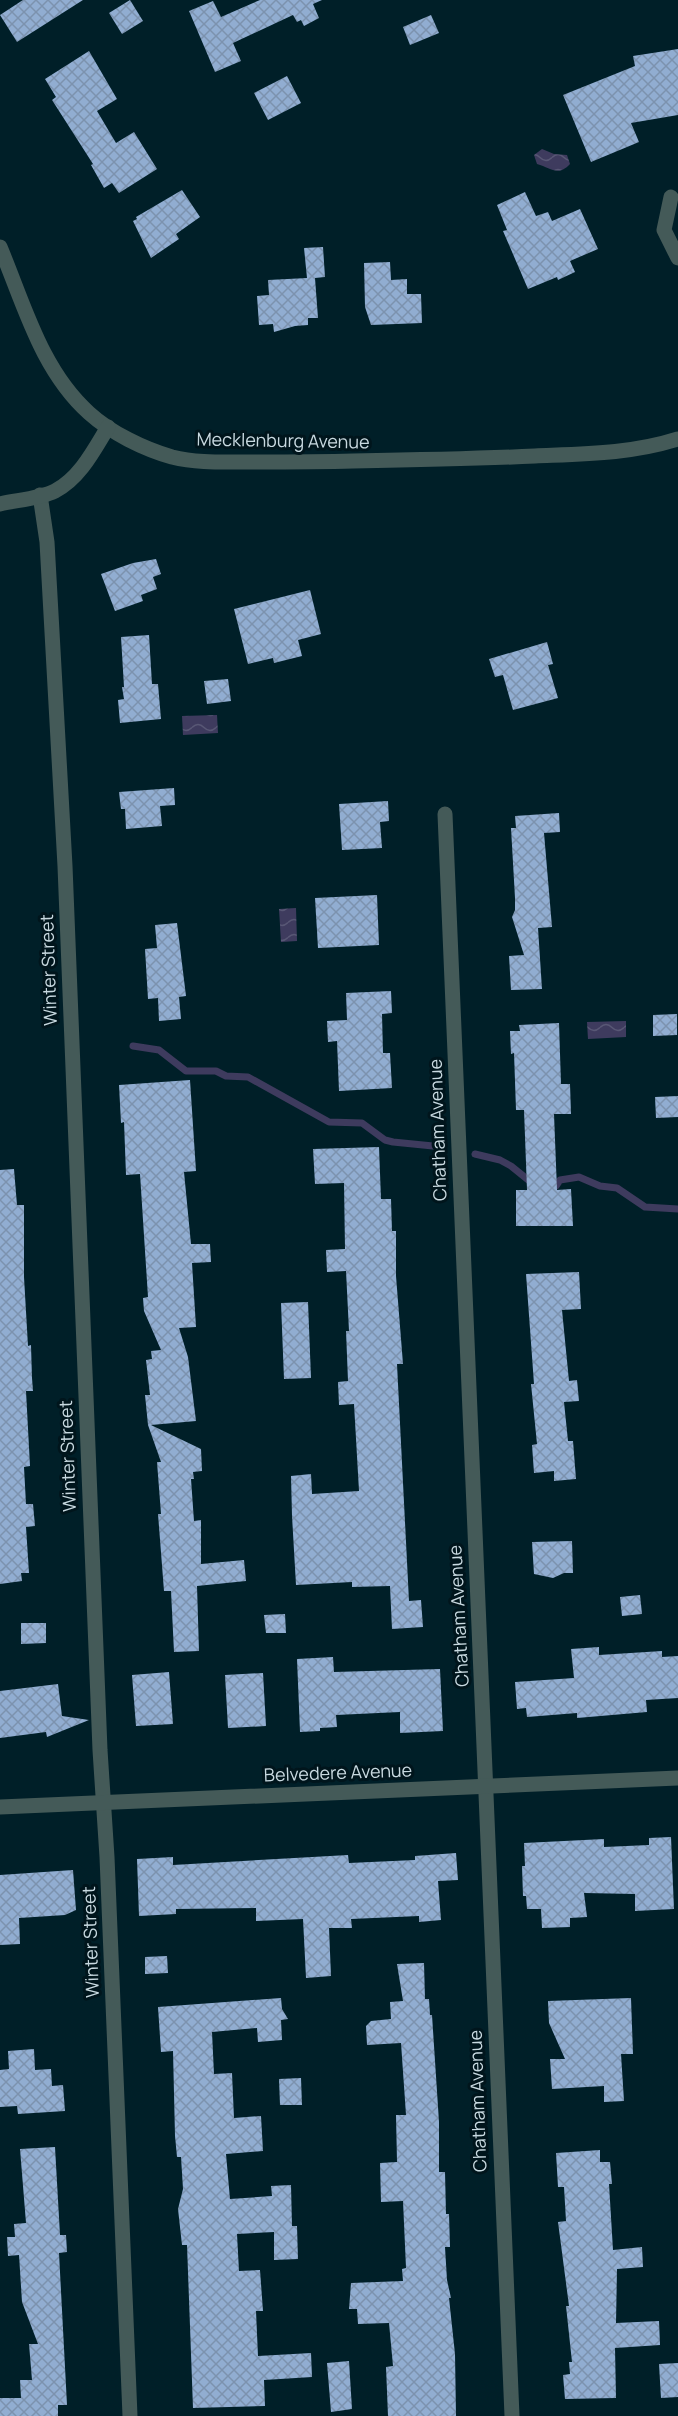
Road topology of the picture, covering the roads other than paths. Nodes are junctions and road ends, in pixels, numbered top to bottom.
1 (671, 197) dead end
2 (0, 247) edge
3 (678, 258) edge
4 (108, 427) junction
5 (678, 439) edge
6 (40, 495) junction
7 (0, 504) edge
8 (445, 814) dead end
9 (678, 1778) edge
10 (485, 1787) junction
11 (103, 1802) junction
12 (0, 1807) edge
13 (130, 2416) edge
14 (512, 2416) edge

1 - 3 street
2 - 4 street, Mecklenburg Avenue
4 - 5 street, Mecklenburg Avenue
4 - 6 street
6 - 7 street
6 - 11 street, Winter Street
8 - 10 street, Chatham Avenue
9 - 10 street, Belvedere Avenue
10 - 11 street, Belvedere Avenue
10 - 14 street, Chatham Avenue
11 - 12 street, Belvedere Avenue
11 - 13 street, Winter Street

